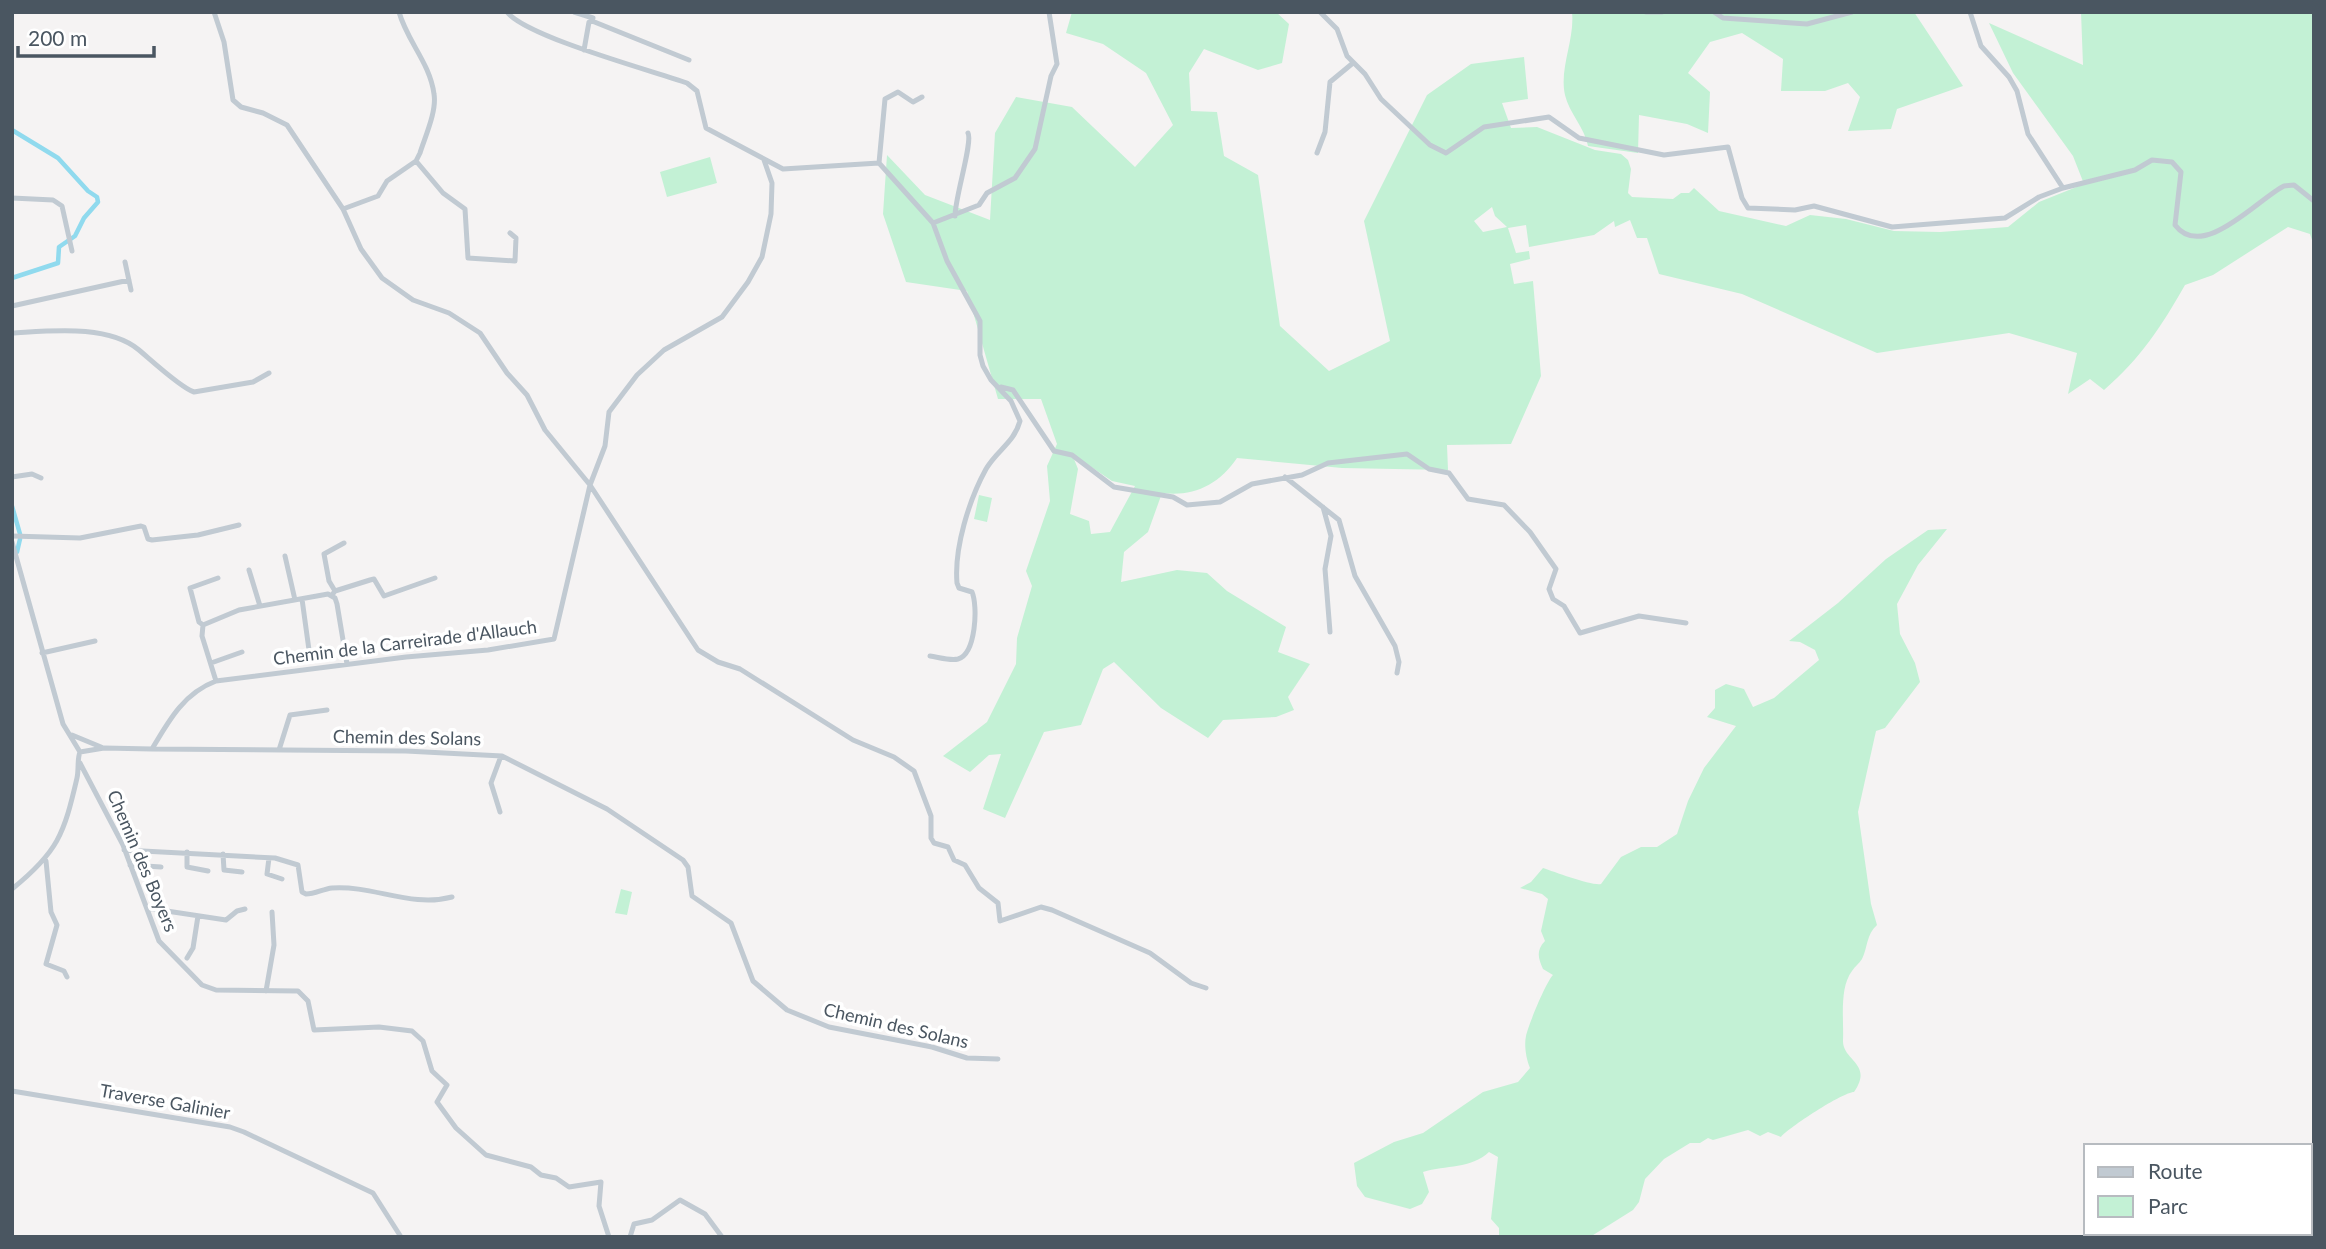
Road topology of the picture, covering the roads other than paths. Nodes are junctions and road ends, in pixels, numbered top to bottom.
1 (214, 12) edge
2 (399, 12) edge
3 (507, 12) edge
4 (574, 12) edge
5 (1049, 12) edge
6 (1320, 12) edge
7 (1646, 12) edge
8 (1662, 12) edge
9 (1714, 12) edge
10 (1852, 12) edge
11 (1970, 12) edge
12 (593, 19) edge
13 (584, 48) junction
14 (690, 60) dead end
15 (1353, 63) junction
16 (922, 97) dead end
17 (968, 133) dead end
18 (1317, 153) dead end
19 (764, 160) junction
20 (416, 161) junction
21 (880, 163) junction
22 (2063, 188) junction
23 (12, 198) edge
24 (2314, 201) edge
25 (343, 209) junction
26 (955, 215) junction
27 (933, 223) junction
28 (510, 233) dead end
29 (72, 251) dead end
30 (125, 262) dead end
31 (129, 280) junction
32 (131, 290) dead end
33 (12, 306) edge
34 (12, 332) edge
35 (269, 373) dead end
36 (998, 386) junction
37 (12, 477) edge
38 (41, 478) dead end
39 (1284, 478) junction
40 (590, 485) junction
41 (1323, 507) junction
42 (239, 525) dead end
43 (12, 536) edge
44 (12, 542) edge
45 (344, 543) dead end
46 (285, 556) dead end
47 (248, 570) dead end
48 (218, 578) dead end
49 (435, 578) dead end
50 (333, 593) junction
51 (299, 599) junction
52 (260, 606) junction
53 (1686, 624) dead end
54 (203, 625) junction
55 (1330, 632) dead end
56 (95, 641) dead end
57 (309, 650) dead end
58 (242, 652) dead end
59 (42, 653) junction
60 (930, 656) dead end
61 (211, 663) junction
62 (347, 664) junction
63 (1397, 673) dead end
64 (216, 681) junction
65 (327, 710) dead end
66 (69, 733) junction
67 (83, 741) junction
68 (104, 748) junction
69 (80, 749) junction
70 (152, 749) junction
71 (279, 750) junction
72 (501, 755) junction
73 (80, 763) junction
74 (500, 812) dead end
75 (124, 849) junction
76 (187, 852) junction
77 (223, 854) junction
78 (269, 858) junction
79 (46, 861) junction
80 (130, 865) junction
81 (161, 867) dead end
82 (208, 871) dead end
83 (242, 872) dead end
84 (282, 879) dead end
85 (12, 889) edge
86 (452, 897) dead end
87 (147, 908) junction
88 (245, 909) dead end
89 (272, 912) dead end
90 (198, 916) junction
91 (187, 958) dead end
92 (67, 977) dead end
93 (1206, 988) dead end
94 (266, 991) junction
95 (998, 1059) dead end
96 (12, 1091) edge
97 (401, 1237) edge
98 (609, 1237) edge
99 (629, 1237) edge
100 (722, 1237) edge

1 - 25 street
2 - 20 street
3 - 13 street
4 - 12 street
5 - 26 street
6 - 15 street
7 - 8 street
9 - 10 street
11 - 22 street
12 - 13 street
12 - 14 street
13 - 19 street
15 - 18 street
15 - 22 street
16 - 21 street
17 - 26 street
19 - 21 street
19 - 40 street, Chemin de la Carreirade d'Allauch
20 - 25 street
20 - 28 street
21 - 27 street
22 - 24 street
23 - 29 street
25 - 40 street
26 - 27 street
27 - 36 street
30 - 31 street
31 - 32 street
31 - 33 street
34 - 35 street
36 - 39 street
36 - 60 street
37 - 38 street
39 - 41 street
39 - 53 street
40 - 62 street, Chemin de la Carreirade d'Allauch
40 - 93 street
41 - 55 street
41 - 63 street
42 - 43 street
44 - 59 street
45 - 50 street
46 - 51 street
47 - 52 street
48 - 54 street
49 - 50 street
50 - 51 street
50 - 62 street
51 - 52 street
51 - 57 street
52 - 54 street
54 - 61 street
56 - 59 street
58 - 61 street
59 - 66 street
61 - 64 street
62 - 64 street, Chemin de la Carreirade d'Allauch
64 - 70 street, Chemin de la Carreirade d'Allauch
65 - 71 street
66 - 67 street
66 - 69 street
67 - 68 street
67 - 69 street
67 - 69 street
68 - 69 street
68 - 70 street
69 - 73 street
70 - 71 street, Chemin des Solans
71 - 72 street, Chemin des Solans
72 - 74 street
72 - 95 street, Chemin des Solans
73 - 75 street, Chemin des Boyers
73 - 79 street
75 - 76 street
75 - 80 street, Chemin des Boyers
76 - 77 street
76 - 82 street
77 - 78 street
77 - 83 street
78 - 84 street
78 - 86 street
79 - 85 street
79 - 92 street
80 - 81 street
80 - 87 street, Chemin des Boyers
87 - 90 street
87 - 94 street, Chemin des Boyers
88 - 90 street
89 - 94 street
90 - 91 street
94 - 98 street, Chemin des Boyers
96 - 97 street, Traverse Galinier
99 - 100 street

